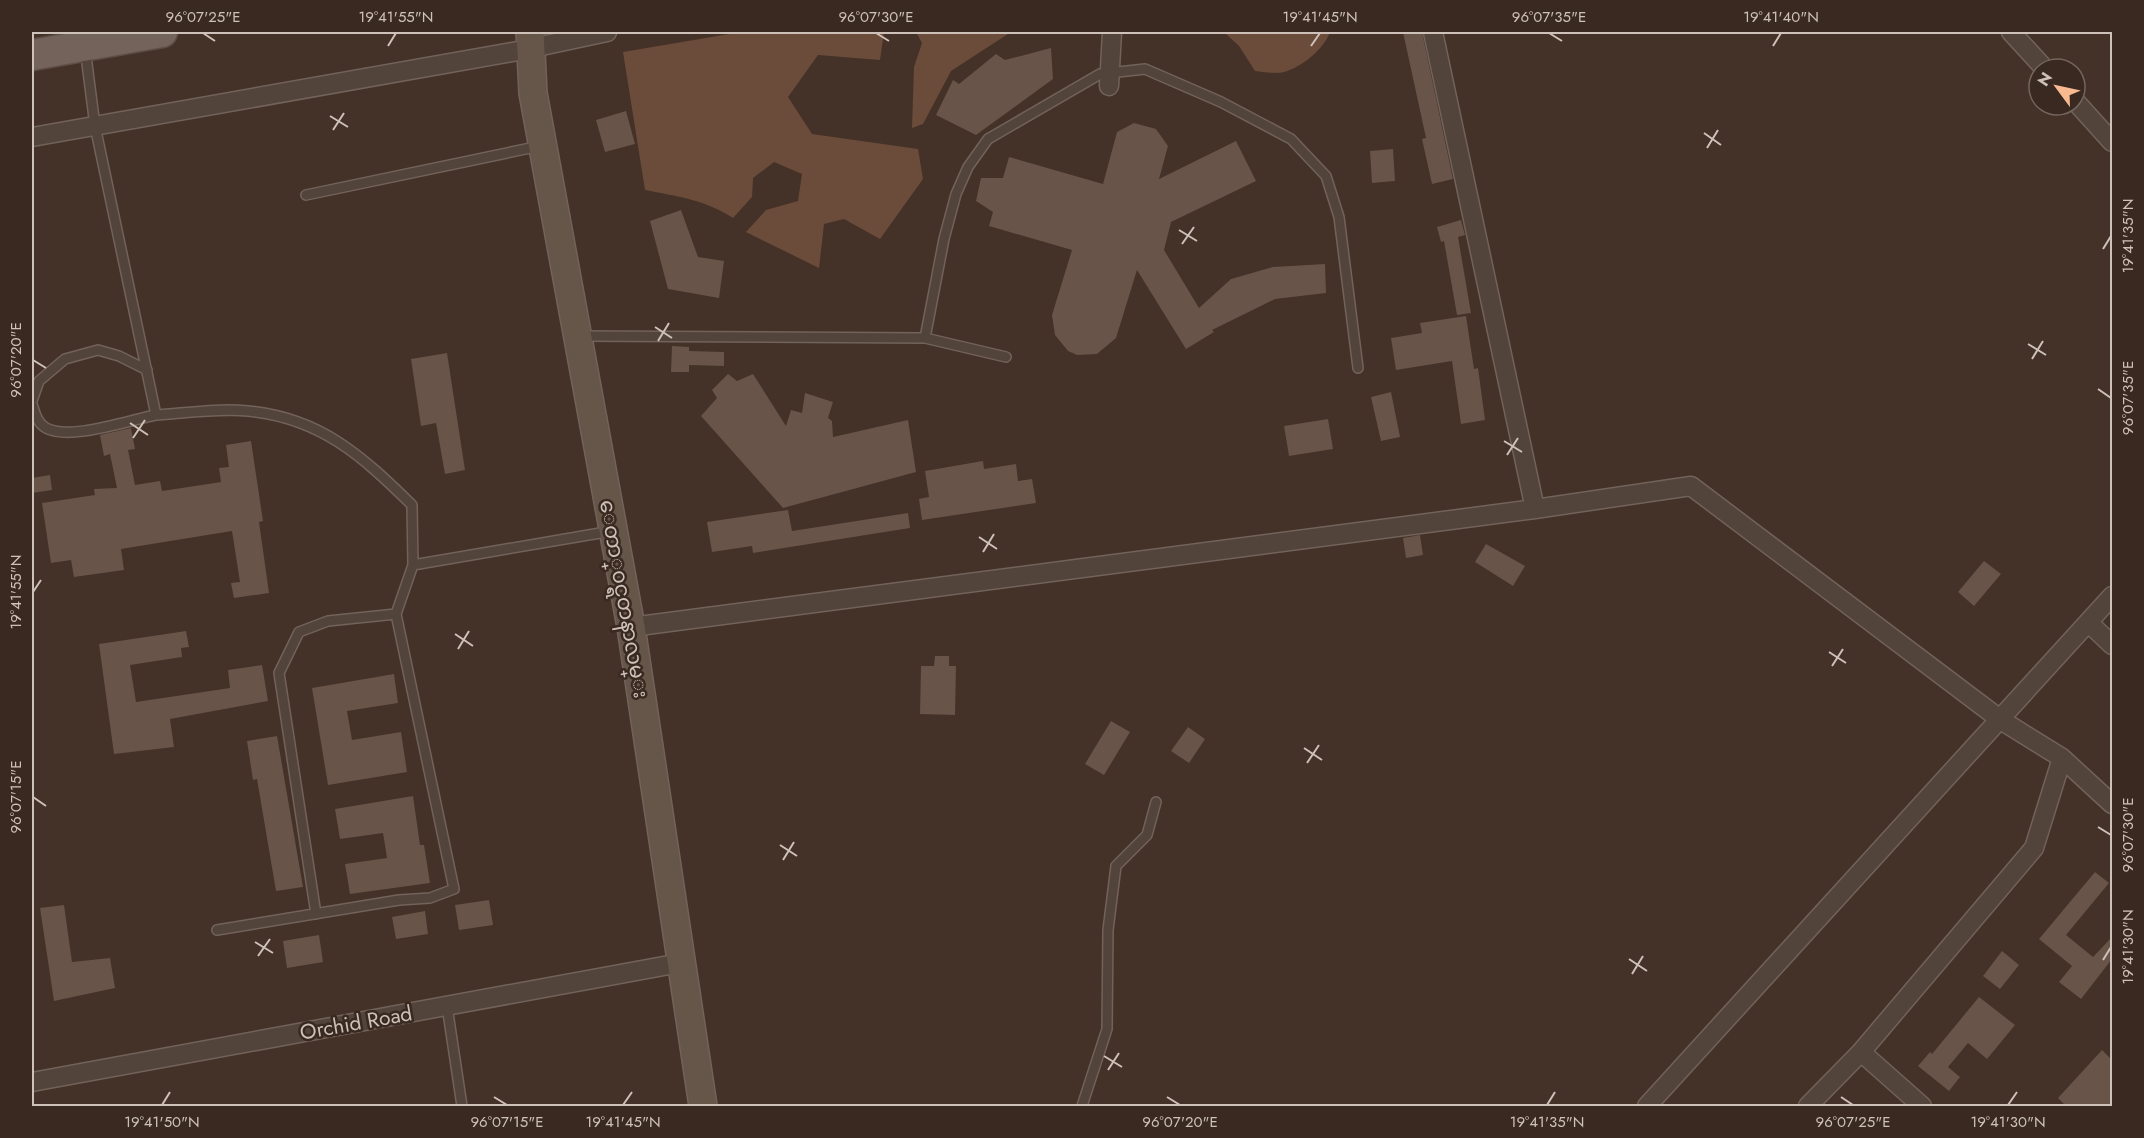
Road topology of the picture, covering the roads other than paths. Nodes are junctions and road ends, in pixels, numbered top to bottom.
1 (162, 32) edge
2 (607, 32) edge
3 (1112, 32) edge
4 (1433, 32) edge
5 (2011, 32) edge
6 (523, 40) edge
7 (84, 45) junction
8 (32, 55) edge
9 (2034, 57) edge
10 (1109, 79) junction
11 (2087, 114) edge
12 (95, 126) junction
13 (32, 137) edge
14 (2112, 142) edge
15 (543, 146) junction
16 (306, 195) dead end
17 (577, 336) junction
18 (925, 338) junction
19 (1006, 357) dead end
20 (1358, 368) dead end
21 (147, 370) junction
22 (32, 403) edge
23 (156, 415) junction
24 (1535, 509) junction
25 (613, 531) junction
26 (413, 565) junction
27 (2112, 596) edge
28 (396, 614) junction
29 (2089, 623) junction
30 (631, 627) junction
31 (2112, 645) edge
32 (2001, 720) junction
33 (2062, 758) junction
34 (1156, 802) dead end
35 (2112, 804) edge
36 (316, 914) junction
37 (217, 930) dead end
38 (680, 963) junction
39 (447, 1006) junction
40 (1861, 1052) junction
41 (32, 1082) edge
42 (462, 1107) edge
43 (703, 1107) edge
44 (1082, 1107) edge
45 (1647, 1107) edge
46 (1808, 1107) edge
47 (1922, 1107) edge

1 - 7 main road
2 - 6 street
3 - 10 street
4 - 24 street
5 - 9 street
6 - 12 street
6 - 15 main road, ေတာ္၀င္ရတနာလမ္း
7 - 8 main road
7 - 12 lane
10 - 18 lane
10 - 20 lane
11 - 14 street
12 - 13 street
12 - 21 lane
15 - 16 lane
15 - 17 main road, ေတာ္၀င္ရတနာလမ္း
17 - 18 lane
17 - 25 main road, ေတာ္၀င္ရတနာလမ္း
18 - 19 lane
21 - 22 lane
21 - 23 lane
22 - 23 lane
23 - 26 lane
24 - 30 street
24 - 32 street
25 - 26 lane
25 - 30 main road, ေတာ္၀င္ရတနာလမ္း
26 - 28 lane
27 - 29 street
28 - 36 lane
28 - 36 lane
29 - 31 street
29 - 32 street
30 - 38 main road, ေတာ္၀င္ရတနာလမ္း
32 - 33 street
32 - 45 street
33 - 35 street
33 - 40 street
34 - 44 lane
36 - 37 lane
38 - 39 street, Orchid Road
38 - 43 main road, ေတာ္၀င္ရတနာလမ္း
39 - 41 street, Orchid Road
39 - 42 lane
40 - 46 street
40 - 47 street

